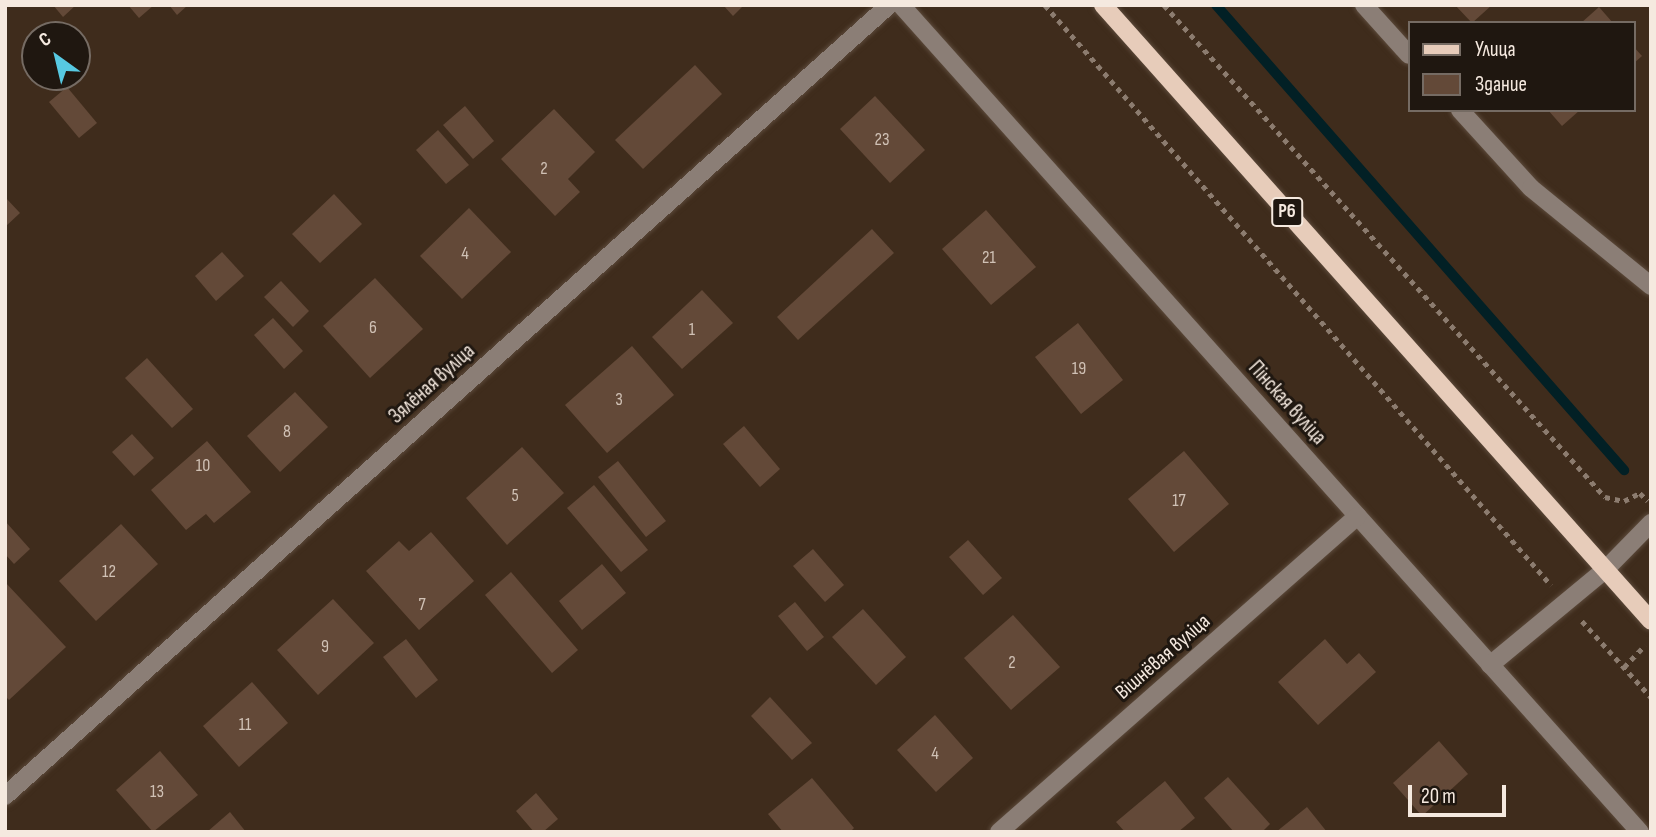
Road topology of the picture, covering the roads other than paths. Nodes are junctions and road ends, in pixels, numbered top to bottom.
1 (889, 5) edge
2 (901, 5) edge
3 (1104, 5) edge
4 (1364, 5) edge
5 (1408, 54) edge
6 (1462, 112) edge
7 (1651, 286) edge
8 (1357, 516) junction
9 (1651, 523) edge
10 (1605, 569) junction
11 (1651, 621) edge
12 (1490, 664) junction
13 (5, 796) edge
14 (999, 832) edge
15 (1640, 832) edge

1 - 13 street, Зялёная вуліца
2 - 8 street, Пінская вуліца
3 - 10 main road, Р6
4 - 5 street
6 - 7 street
8 - 12 street, Пінская вуліца
8 - 14 street, Вішнёвая вуліца
9 - 10 street
10 - 11 main road, Р6
10 - 12 street
12 - 15 street, Пінская вуліца

